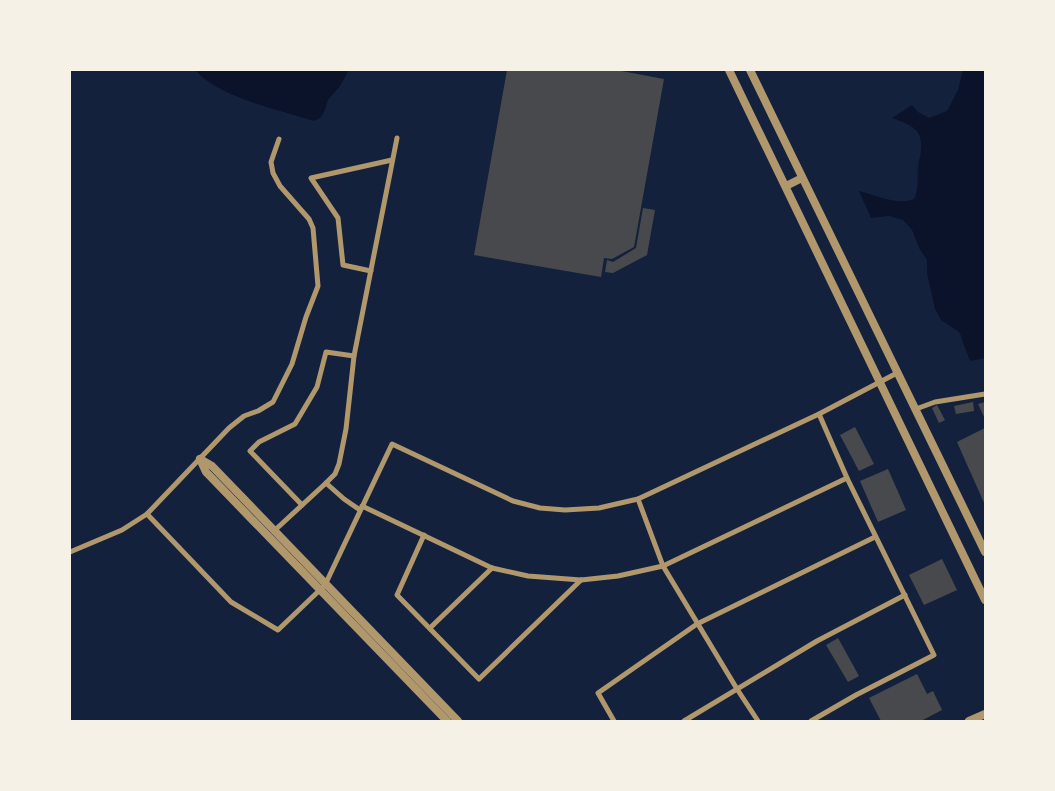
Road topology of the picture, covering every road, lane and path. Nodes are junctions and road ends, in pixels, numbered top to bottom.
1 (729, 70) edge
2 (750, 70) edge
3 (396, 138) dead end
4 (279, 139) dead end
5 (392, 160) junction
6 (802, 178) junction
7 (786, 186) junction
8 (371, 271) junction
9 (354, 356) junction
10 (897, 373) junction
11 (880, 381) junction
12 (985, 394) edge
13 (916, 409) junction
14 (819, 414) junction
15 (200, 459) junction
16 (847, 478) junction
17 (326, 483) junction
18 (638, 499) junction
19 (302, 505) junction
20 (361, 508) junction
21 (147, 514) junction
22 (274, 532) junction
23 (424, 534) junction
24 (876, 537) junction
25 (70, 552) edge
26 (985, 552) edge
27 (662, 566) junction
28 (492, 568) junction
29 (581, 580) junction
30 (323, 588) junction
31 (905, 596) junction
32 (985, 600) edge
33 (697, 624) junction
34 (430, 628) junction
35 (737, 689) junction
36 (985, 714) edge
37 (447, 721) edge
38 (458, 721) edge
39 (614, 721) edge
40 (684, 721) edge
41 (758, 721) edge
42 (810, 721) edge
43 (969, 721) edge

1 - 7 street
2 - 6 street
3 - 5 street
4 - 15 street
5 - 8 street
5 - 8 street
6 - 7 street
6 - 10 street
7 - 11 street
8 - 9 street
9 - 17 street
9 - 19 street
10 - 11 street
10 - 13 street
11 - 14 street
11 - 32 street
12 - 13 street
13 - 26 street
14 - 16 street
14 - 18 street
15 - 21 street
15 - 22 street
15 - 30 street
16 - 24 street
16 - 27 street
17 - 19 street
17 - 20 street
18 - 20 street
18 - 27 street
19 - 22 street
20 - 23 street
20 - 30 street
21 - 25 street
21 - 30 street
22 - 30 street
23 - 28 street
23 - 34 street
24 - 31 street
24 - 33 street
27 - 29 street
27 - 33 street
28 - 29 street
28 - 34 street
29 - 34 street
30 - 37 street
30 - 38 street
31 - 35 street
31 - 42 street
33 - 35 street
33 - 39 street
35 - 40 street
35 - 41 street
36 - 43 street

